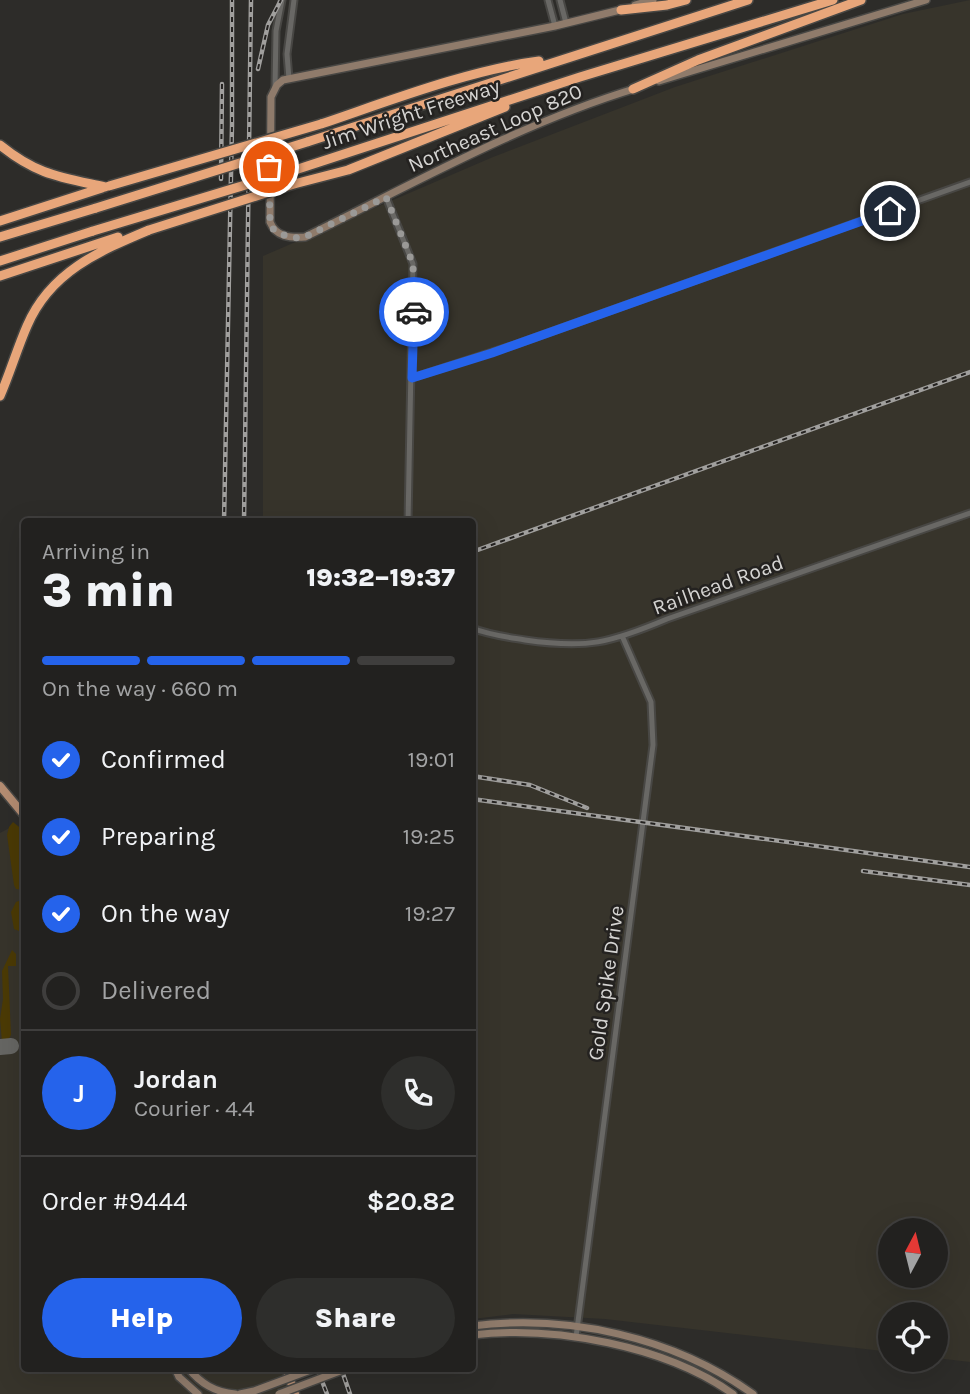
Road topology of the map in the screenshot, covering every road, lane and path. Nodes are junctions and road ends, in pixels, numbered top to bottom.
1 (282, 0) edge
2 (294, 0) edge
3 (548, 0) edge
4 (560, 0) edge
5 (653, 0) edge
6 (686, 0) edge
7 (748, 0) edge
8 (833, 0) edge
9 (861, 0) edge
10 (926, 0) edge
11 (621, 10) junction
12 (566, 23) junction
13 (555, 26) junction
14 (562, 58) junction
15 (580, 76) junction
16 (289, 79) junction
17 (275, 88) junction
18 (633, 89) junction
19 (0, 145) edge
20 (970, 181) edge
21 (107, 187) junction
22 (386, 197) junction
23 (0, 221) edge
24 (149, 230) junction
25 (0, 237) edge
26 (0, 261) edge
27 (0, 276) edge
28 (412, 378) junction
29 (0, 396) edge
30 (970, 513) edge
31 (408, 518) edge
32 (476, 630) edge
33 (623, 638) junction
34 (0, 786) edge
35 (21, 811) edge
36 (476, 1326) edge
37 (577, 1326) junction
38 (476, 1335) edge
39 (576, 1337) junction
40 (177, 1372) edge
41 (192, 1372) edge
42 (287, 1372) edge
43 (305, 1372) edge
44 (337, 1372) edge
45 (198, 1394) edge
46 (238, 1394) edge
47 (279, 1394) edge
48 (295, 1394) edge
49 (733, 1394) edge
50 (753, 1394) edge

1 - 17 street
2 - 16 street
3 - 13 street
4 - 12 street
5 - 11 street
6 - 11 highway
7 - 14 highway, Jim Wright Freeway
8 - 15 highway, Jim Wright Freeway
9 - 18 highway
10 - 18 street, Northeast Loop 820
11 - 12 street
12 - 13 street
13 - 16 street
14 - 21 highway, bridge
14 - 25 highway, Jim Wright Freeway, bridge
15 - 24 highway, bridge
15 - 26 highway, Jim Wright Freeway, bridge
16 - 17 street
17 - 22 street, Northeast Loop 820
18 - 22 street, Northeast Loop 820
19 - 21 highway
20 - 28 street
21 - 23 highway
22 - 28 street
24 - 27 highway
24 - 29 highway
28 - 31 street
30 - 33 street, Railhead Road
32 - 33 street, Railhead Road
33 - 37 street, Gold Spike Drive
34 - 35 main road
36 - 37 street
37 - 39 street, Gold Spike Drive
37 - 50 street
38 - 39 street
39 - 49 street
40 - 45 street
41 - 46 street
42 - 48 main road
43 - 46 street, bridge
44 - 47 street, bridge

